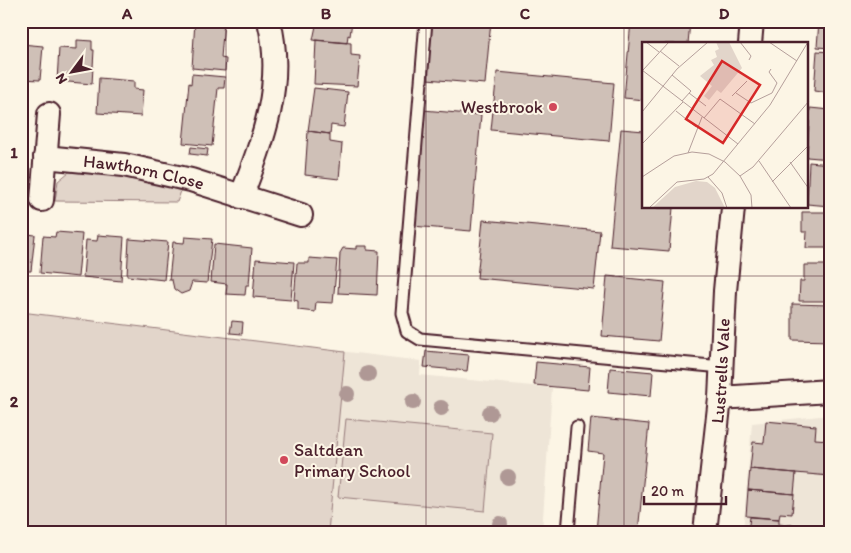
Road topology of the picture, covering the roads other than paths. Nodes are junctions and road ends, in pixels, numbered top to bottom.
1 (269, 21) edge
2 (426, 21) edge
3 (752, 21) edge
4 (750, 42) edge
5 (49, 114) dead end
6 (45, 157) junction
7 (241, 197) junction
8 (42, 200) dead end
9 (733, 209) edge
10 (301, 215) dead end
11 (722, 367) junction
12 (830, 391) edge
13 (720, 398) junction
14 (577, 427) dead end
15 (568, 532) edge
16 (705, 532) edge

1 - 7 street
2 - 11 lane
3 - 4 street
5 - 6 street
6 - 7 street, Hawthorn Close
6 - 8 street
7 - 10 street, Hawthorn Close
9 - 11 street, Lustrells Vale
11 - 13 street, Lustrells Vale
12 - 13 street
13 - 16 street, Lustrells Vale
14 - 15 lane

